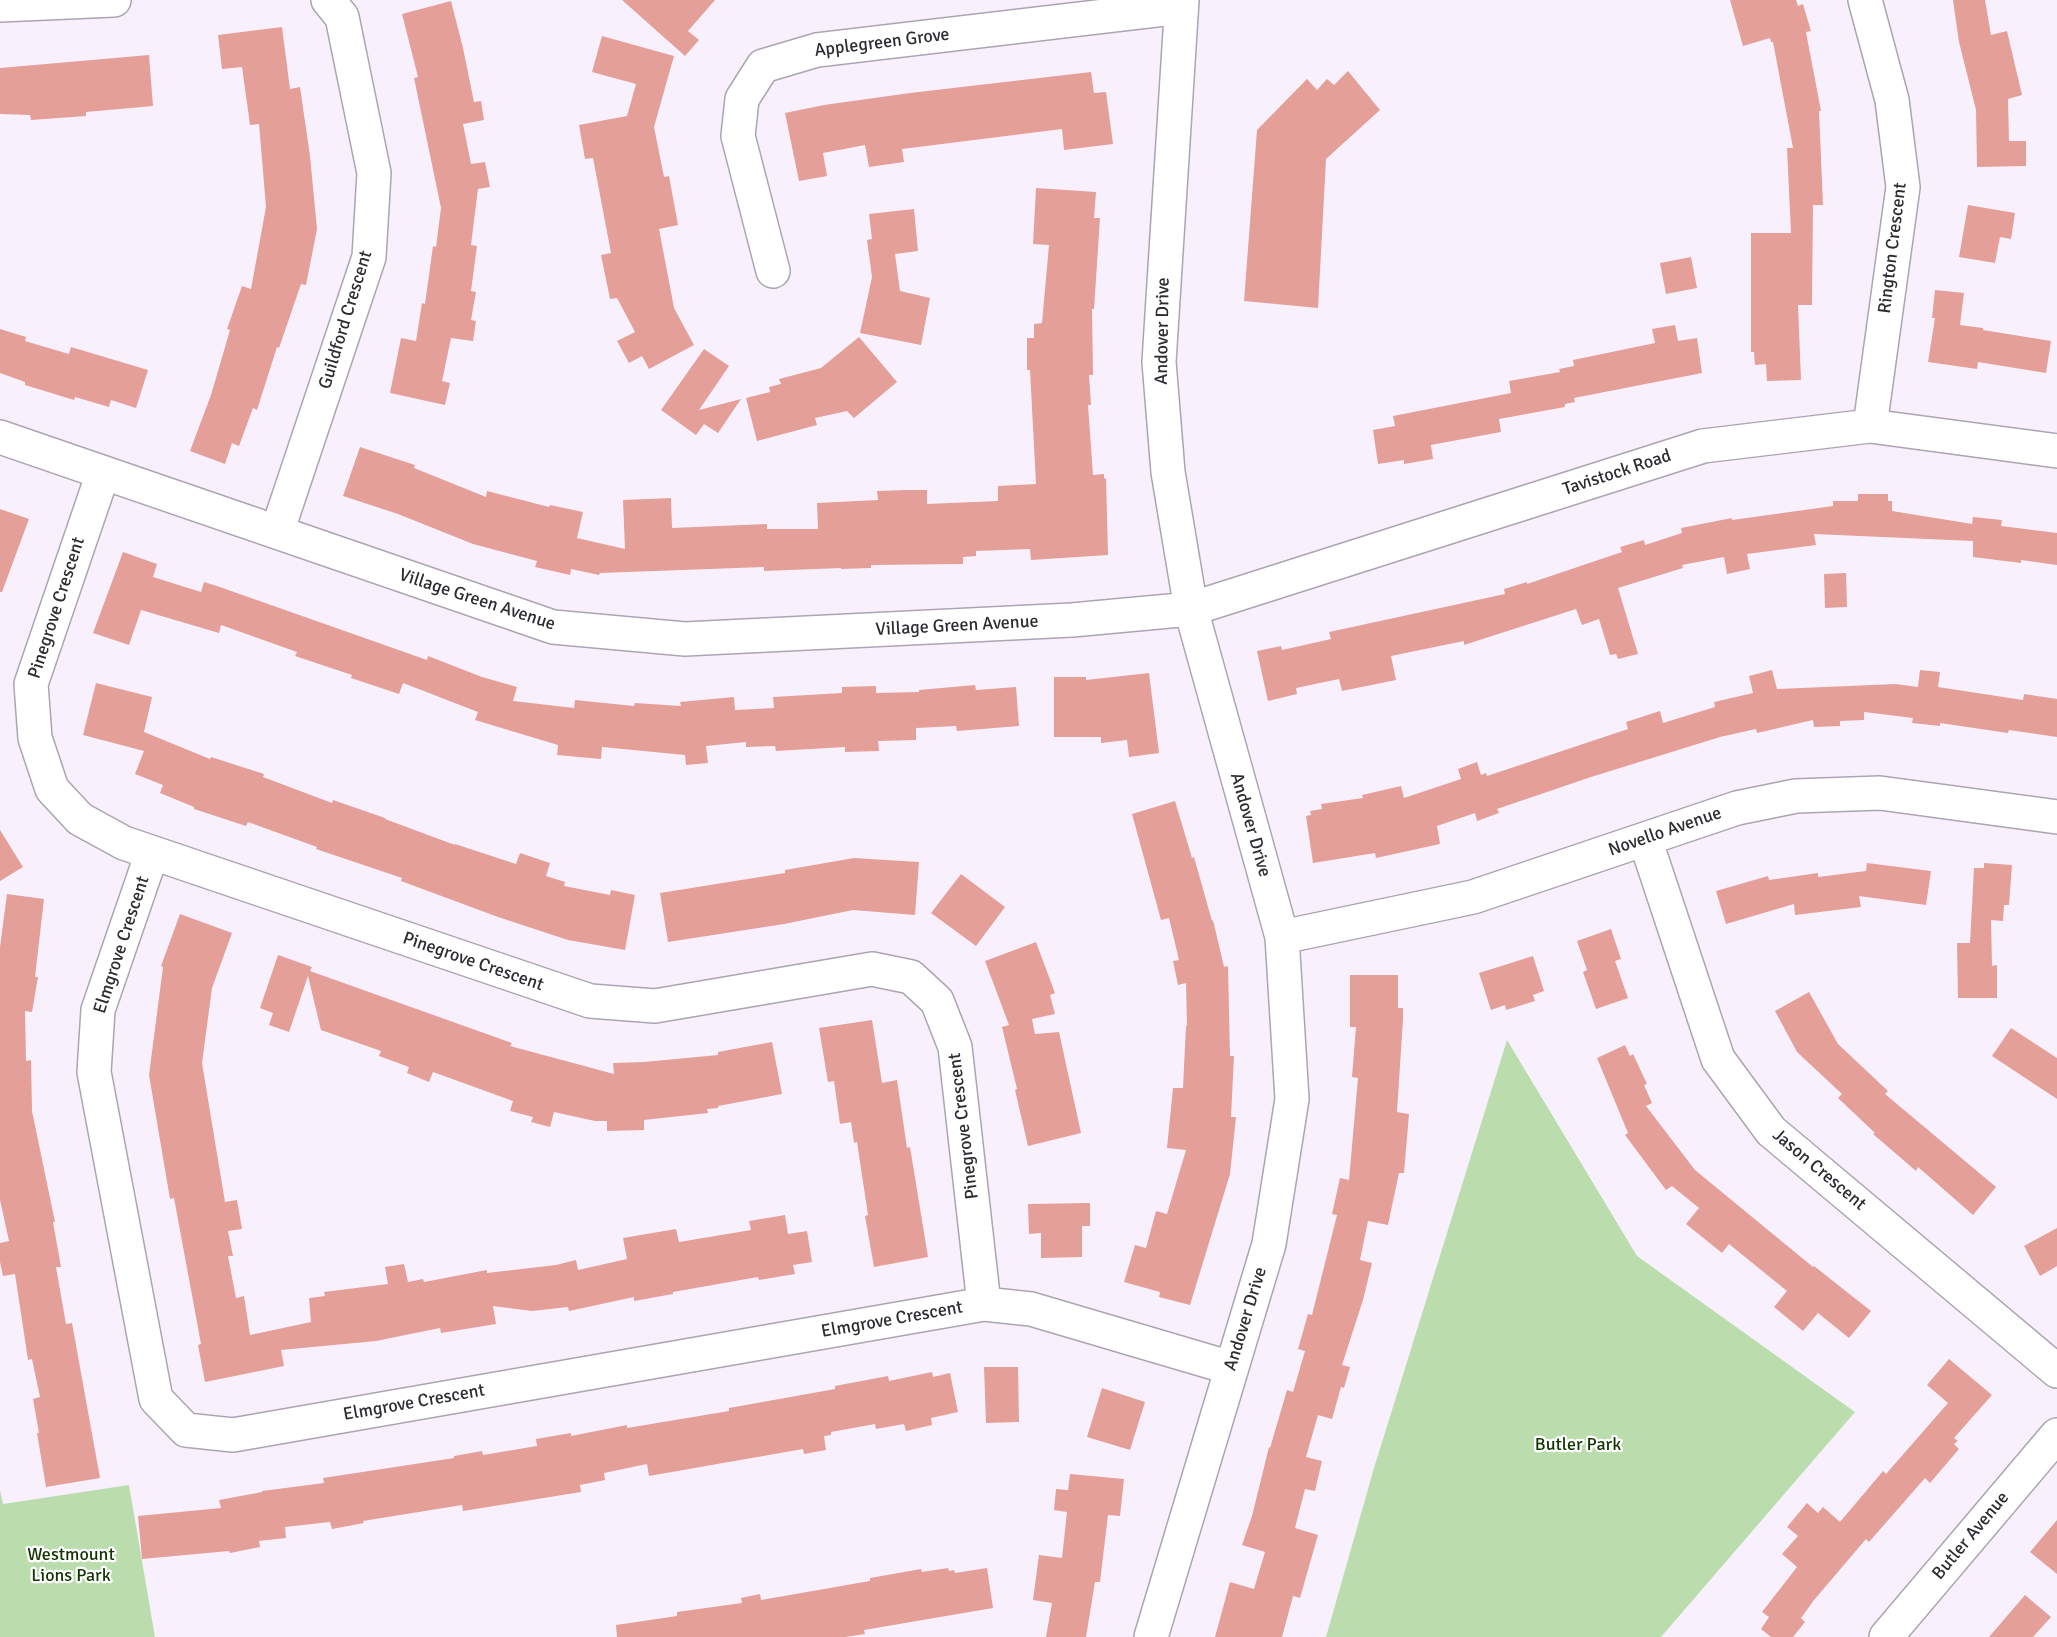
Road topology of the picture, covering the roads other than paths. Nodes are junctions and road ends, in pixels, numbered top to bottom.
1 (114, 0) edge
2 (328, 0) edge
3 (1865, 0) edge
4 (1181, 4) edge
5 (0, 5) edge
6 (773, 271) dead end
7 (1869, 426) junction
8 (0, 437) edge
9 (2057, 451) edge
10 (103, 473) junction
11 (277, 532) junction
12 (1191, 609) junction
13 (2057, 817) edge
14 (1645, 838) junction
15 (152, 853) junction
16 (1282, 938) junction
17 (984, 1304) junction
18 (1231, 1368) junction
19 (2057, 1371) edge
20 (2057, 1435) edge
21 (1151, 1637) edge
22 (1886, 1637) edge

1 - 5 street
2 - 11 street, Guildford Crescent
3 - 7 street, Rington Crescent
4 - 6 street, Applegreen Grove
4 - 12 street, Andover Drive
7 - 9 street, Tavistock Road
7 - 12 street, Tavistock Road
8 - 10 street, Village Green Avenue
10 - 11 street, Village Green Avenue
10 - 15 street, Pinegrove Crescent
11 - 12 street, Village Green Avenue
12 - 16 street, Andover Drive
13 - 14 street, Novello Avenue
14 - 16 street, Novello Avenue
14 - 19 street, Jason Crescent
15 - 17 street, Pinegrove Crescent
15 - 17 street, Elmgrove Crescent
16 - 18 street, Andover Drive
17 - 18 street, Elmgrove Crescent
18 - 21 street, Andover Drive
20 - 22 street, Butler Avenue

